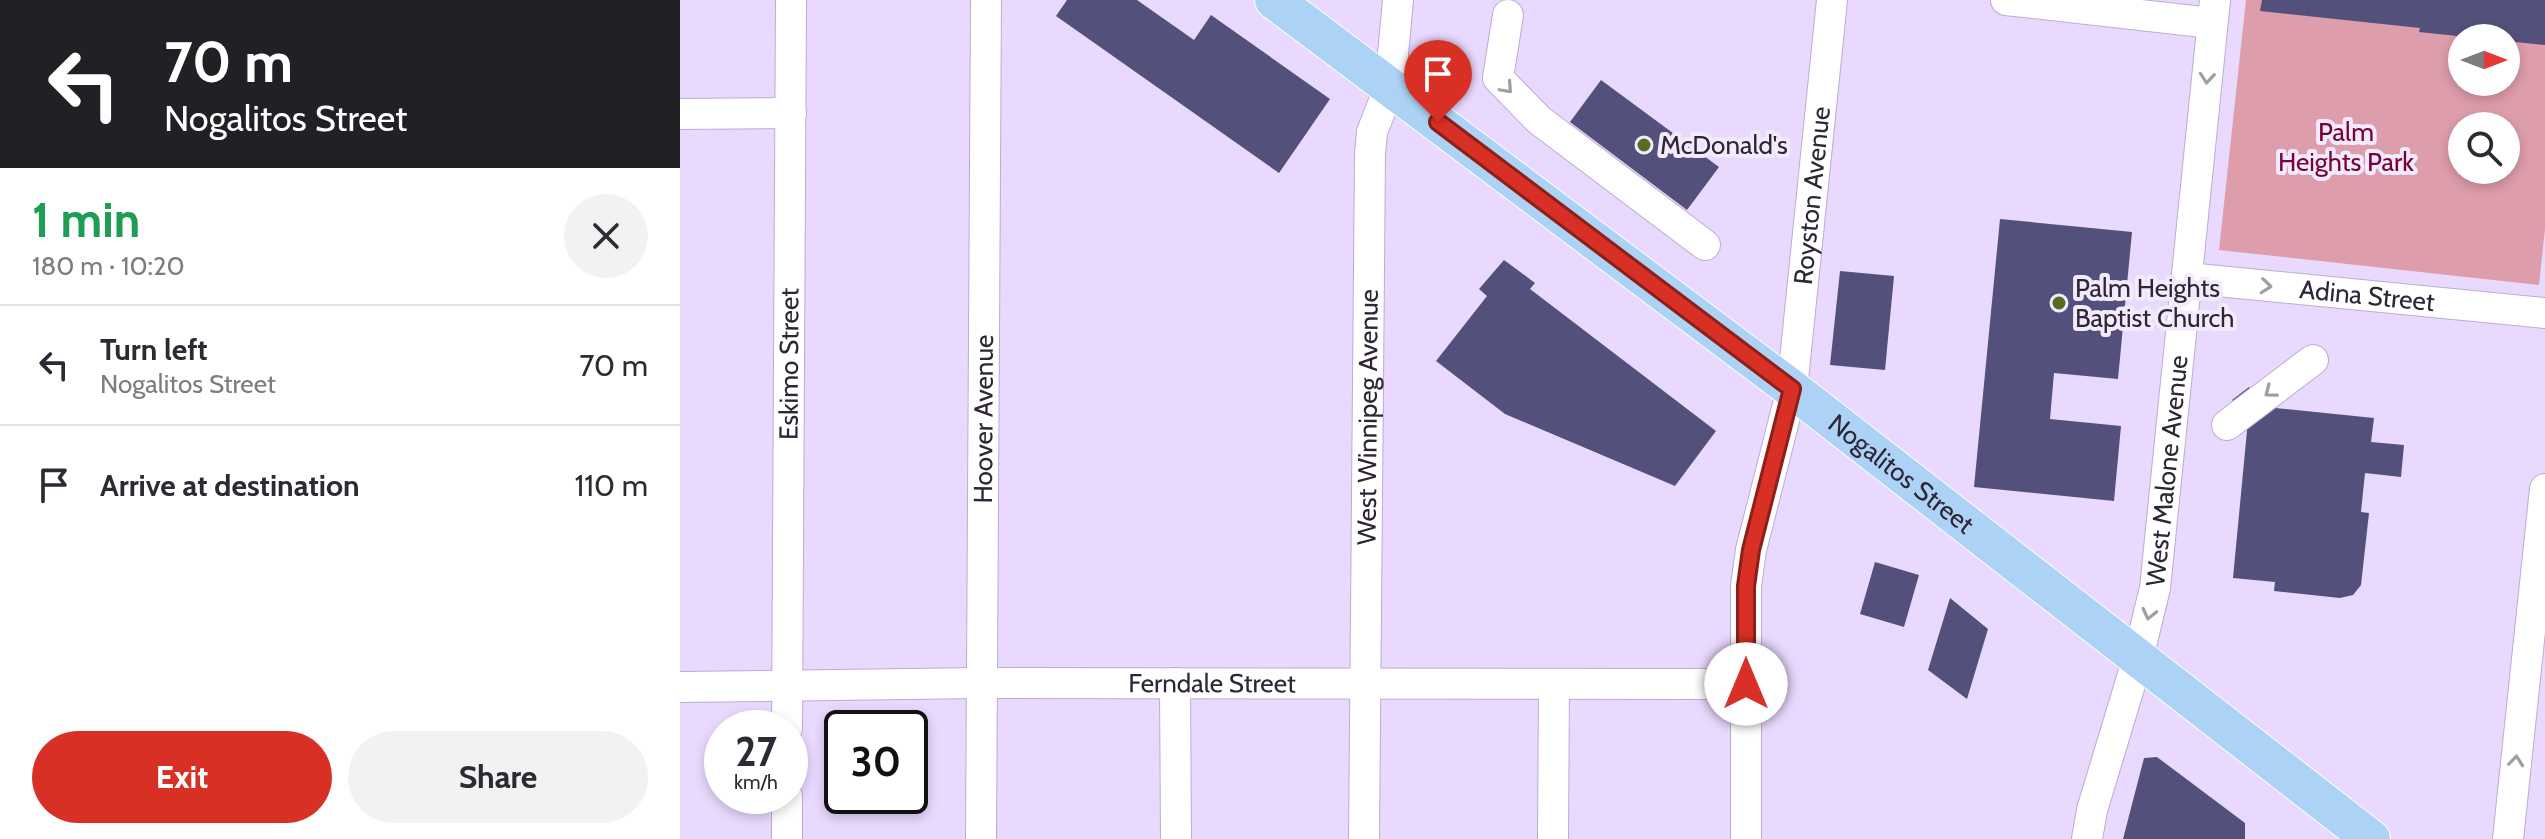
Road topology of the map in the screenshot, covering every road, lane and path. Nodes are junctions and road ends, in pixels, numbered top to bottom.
1 (791, 0) edge
2 (986, 0) edge
3 (1274, 0) edge
4 (1398, 0) edge
5 (1832, 0) edge
6 (2006, 0) edge
7 (2214, 12) edge
8 (1508, 15) dead end
9 (1390, 86) junction
10 (791, 113) junction
11 (680, 114) edge
12 (1705, 245) dead end
13 (2188, 278) junction
14 (2545, 313) edge
15 (2313, 360) dead end
16 (1792, 389) junction
17 (2227, 425) dead end
18 (2545, 489) edge
19 (2138, 658) junction
20 (981, 683) junction
21 (1175, 683) junction
22 (1364, 684) junction
23 (1554, 684) junction
24 (1746, 684) junction
25 (788, 686) junction
26 (680, 687) edge
27 (787, 710) edge
28 (787, 814) edge
29 (787, 839) edge
30 (981, 839) edge
31 (1176, 839) edge
32 (1364, 839) edge
33 (1553, 839) edge
34 (1746, 839) edge
35 (2087, 839) edge
36 (2371, 839) edge
37 (2508, 839) edge

1 - 10 street, Eskimo Street
2 - 20 street, Hoover Avenue
3 - 9 main road, Nogalitos Street
4 - 9 street, West Winnipeg Avenue
5 - 16 street, Royston Avenue
6 - 7 street
7 -> 13 street, West Malone Avenue
8 -> 12 street
9 - 16 main road, Nogalitos Street
9 - 22 street, West Winnipeg Avenue
10 - 11 street
10 - 25 street, Eskimo Street
13 -> 14 street, Adina Street
13 -> 19 street, West Malone Avenue
15 -> 17 street
16 - 19 main road, Nogalitos Street
16 - 24 street, Royston Avenue
37 -> 18 street
19 - 35 street, West Malone Avenue
19 - 36 main road, Nogalitos Street
20 - 21 street, Ferndale Street
20 - 25 street, Ferndale Street
20 - 30 street, Hoover Avenue
21 - 22 street, Ferndale Street
21 - 31 street
22 - 23 street, Ferndale Street
22 - 32 street, West Winnipeg Avenue
23 - 24 street, Ferndale Street
23 - 33 street
24 - 34 street, Royston Avenue
25 - 26 street, Ferndale Street
25 - 27 street, Eskimo Street
28 - 29 street

